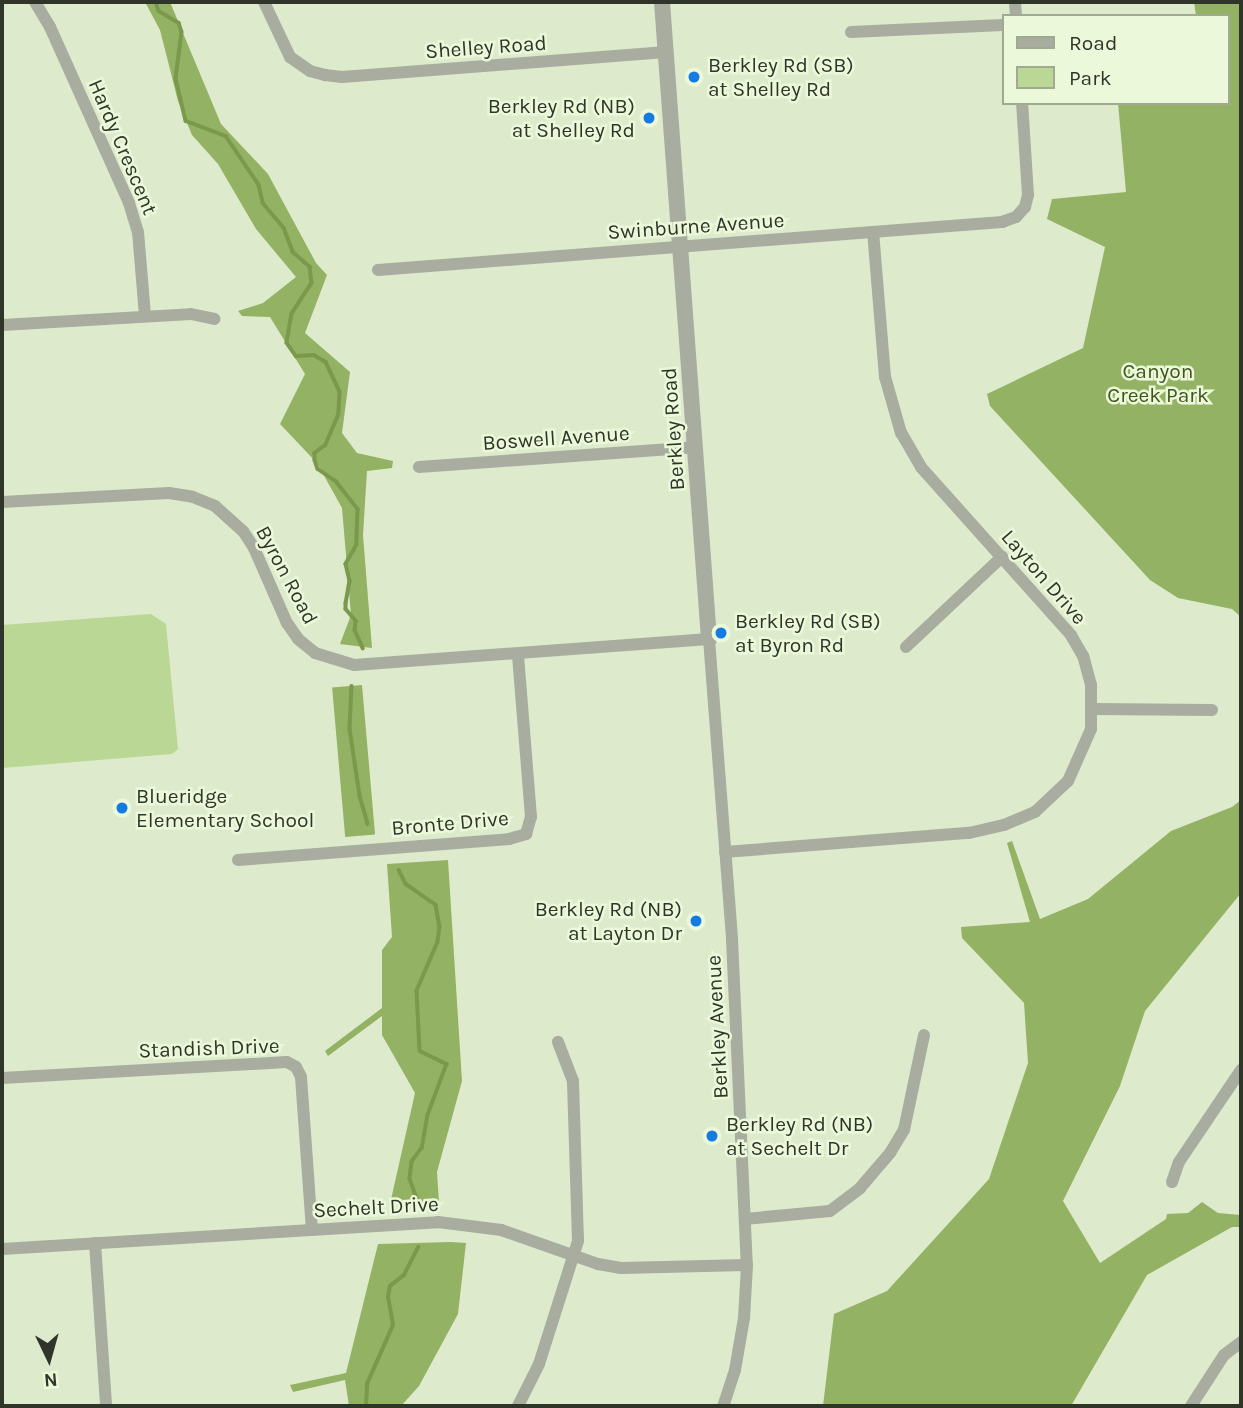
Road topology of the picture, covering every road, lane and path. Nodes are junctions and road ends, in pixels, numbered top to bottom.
1 (35, 2) edge
2 (264, 2) edge
3 (662, 2) edge
4 (1002, 25) edge
5 (851, 32) dead end
6 (666, 52) junction
7 (1022, 105) edge
8 (873, 232) junction
9 (681, 246) junction
10 (378, 270) dead end
11 (145, 316) junction
12 (214, 319) dead end
13 (2, 325) edge
14 (695, 447) junction
15 (419, 467) dead end
16 (2, 502) edge
17 (1002, 557) junction
18 (709, 639) junction
19 (906, 647) dead end
20 (518, 654) junction
21 (1093, 709) junction
22 (1212, 710) dead end
23 (725, 852) junction
24 (238, 860) dead end
25 (924, 1035) dead end
26 (558, 1042) dead end
27 (1241, 1070) edge
28 (2, 1078) edge
29 (1172, 1182) dead end
30 (745, 1219) junction
31 (312, 1229) junction
32 (94, 1243) junction
33 (2, 1249) edge
34 (575, 1255) junction
35 (747, 1265) junction
36 (1241, 1342) edge
37 (106, 1406) edge
38 (518, 1406) edge
39 (723, 1406) edge
40 (1191, 1406) edge

1 - 11 street, Hardy Crescent
2 - 6 street, Shelley Road
3 - 6 street, Berkley Road
4 - 5 street
6 - 9 street, Berkley Road
7 - 8 street, Swinburne Avenue
8 - 9 street, Swinburne Avenue
8 - 17 street, Layton Drive
9 - 10 street, Swinburne Avenue
9 - 14 street, Berkley Road
11 - 12 street
11 - 13 street
14 - 15 street, Boswell Avenue
14 - 18 street, Berkley Road
16 - 20 street, Byron Road
17 - 19 street
17 - 21 street, Layton Drive
18 - 20 street, Byron Road
18 - 23 street, Berkley Road
20 - 24 street, Bronte Drive
21 - 22 street
21 - 23 street, Layton Drive
23 - 30 street, Berkley Avenue
25 - 30 street
26 - 34 street
27 - 29 street
28 - 31 street, Standish Drive
30 - 35 street, Berkley Avenue
31 - 32 street, Sechelt Drive
31 - 34 street, Sechelt Drive
32 - 33 street, Sechelt Drive
32 - 37 street
34 - 35 street, Sechelt Drive
34 - 38 street
35 - 39 street, Berkley Avenue
36 - 40 street

